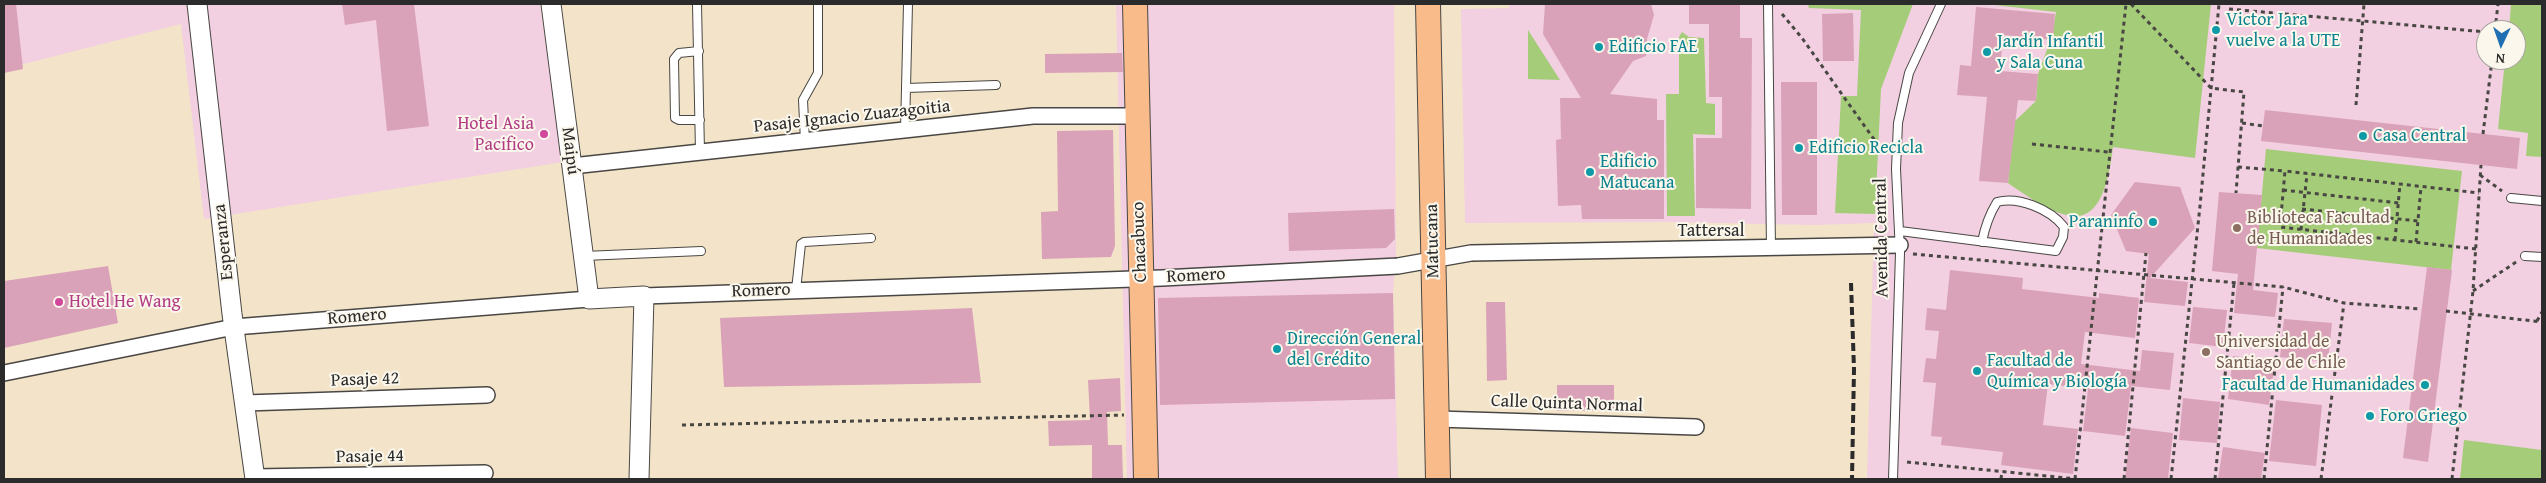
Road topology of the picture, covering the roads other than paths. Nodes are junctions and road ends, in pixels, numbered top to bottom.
1 (197, 4) edge
2 (551, 4) edge
3 (697, 4) edge
4 (818, 4) edge
5 (908, 4) edge
6 (1135, 4) edge
7 (1428, 4) edge
8 (1768, 4) edge
9 (1941, 4) edge
10 (699, 51) junction
11 (996, 85) dead end
12 (906, 88) junction
13 (1136, 116) junction
14 (700, 120) junction
15 (905, 130) junction
16 (805, 141) junction
17 (700, 152) junction
18 (572, 166) junction
19 (2511, 198) road end
20 (2542, 201) edge
21 (871, 238) dead end
22 (1982, 242) junction
23 (1900, 243) junction
24 (1771, 249) junction
25 (701, 251) dead end
26 (1523, 251) joint
27 (584, 256) junction
28 (2525, 256) road end
29 (2542, 257) edge
30 (1433, 260) junction
31 (1141, 278) junction
32 (796, 290) junction
33 (644, 296) junction
34 (589, 299) junction
35 (234, 327) junction
36 (4, 374) edge
37 (487, 395) dead end
38 (245, 403) junction
39 (1436, 419) junction
40 (1696, 427) dead end
41 (485, 473) dead end
42 (255, 478) edge
43 (639, 479) edge
44 (1146, 479) edge
45 (1438, 479) edge
46 (1893, 479) edge

1 - 35 street, Esperanza
2 - 18 street, Maipú
3 - 10 lane
4 - 16 lane
5 - 12 lane
6 - 13 main road, Chacabuco
7 - 30 main road, Matucana
8 - 24 lane
9 - 23 lane, Avenida Central
10 - 14 lane
10 - 14 lane
11 - 12 lane
12 - 15 lane
13 - 15 street, Pasaje Ignacio Zuazagoitia
13 - 31 main road, Chacabuco
14 - 17 lane
15 - 16 street, Pasaje Ignacio Zuazagoitia
16 - 17 street, Pasaje Ignacio Zuazagoitia
17 - 18 street, Pasaje Ignacio Zuazagoitia
18 - 27 street, Maipú
19 - 20 lane
21 - 32 lane
22 - 22 lane
22 - 23 lane
23 - 24 street, Tattersal
23 - 46 lane, Avenida Central
24 - 26 street, Tattersal
25 - 27 lane
26 - 30 street, Romero
27 - 34 street, Maipú
28 - 29 lane
30 - 31 street, Romero
30 - 39 main road, Matucana
31 - 32 street, Romero
31 - 44 main road, Chacabuco
32 - 33 street, Romero
33 - 34 street, Romero
33 - 43 street
34 - 35 street, Romero
35 - 36 street, Romero
35 - 38 street, Esperanza
37 - 38 street, Pasaje 42
38 - 42 street, Esperanza
39 - 40 street, Calle Quinta Normal
39 - 45 main road, Matucana
41 - 42 street, Pasaje 44

